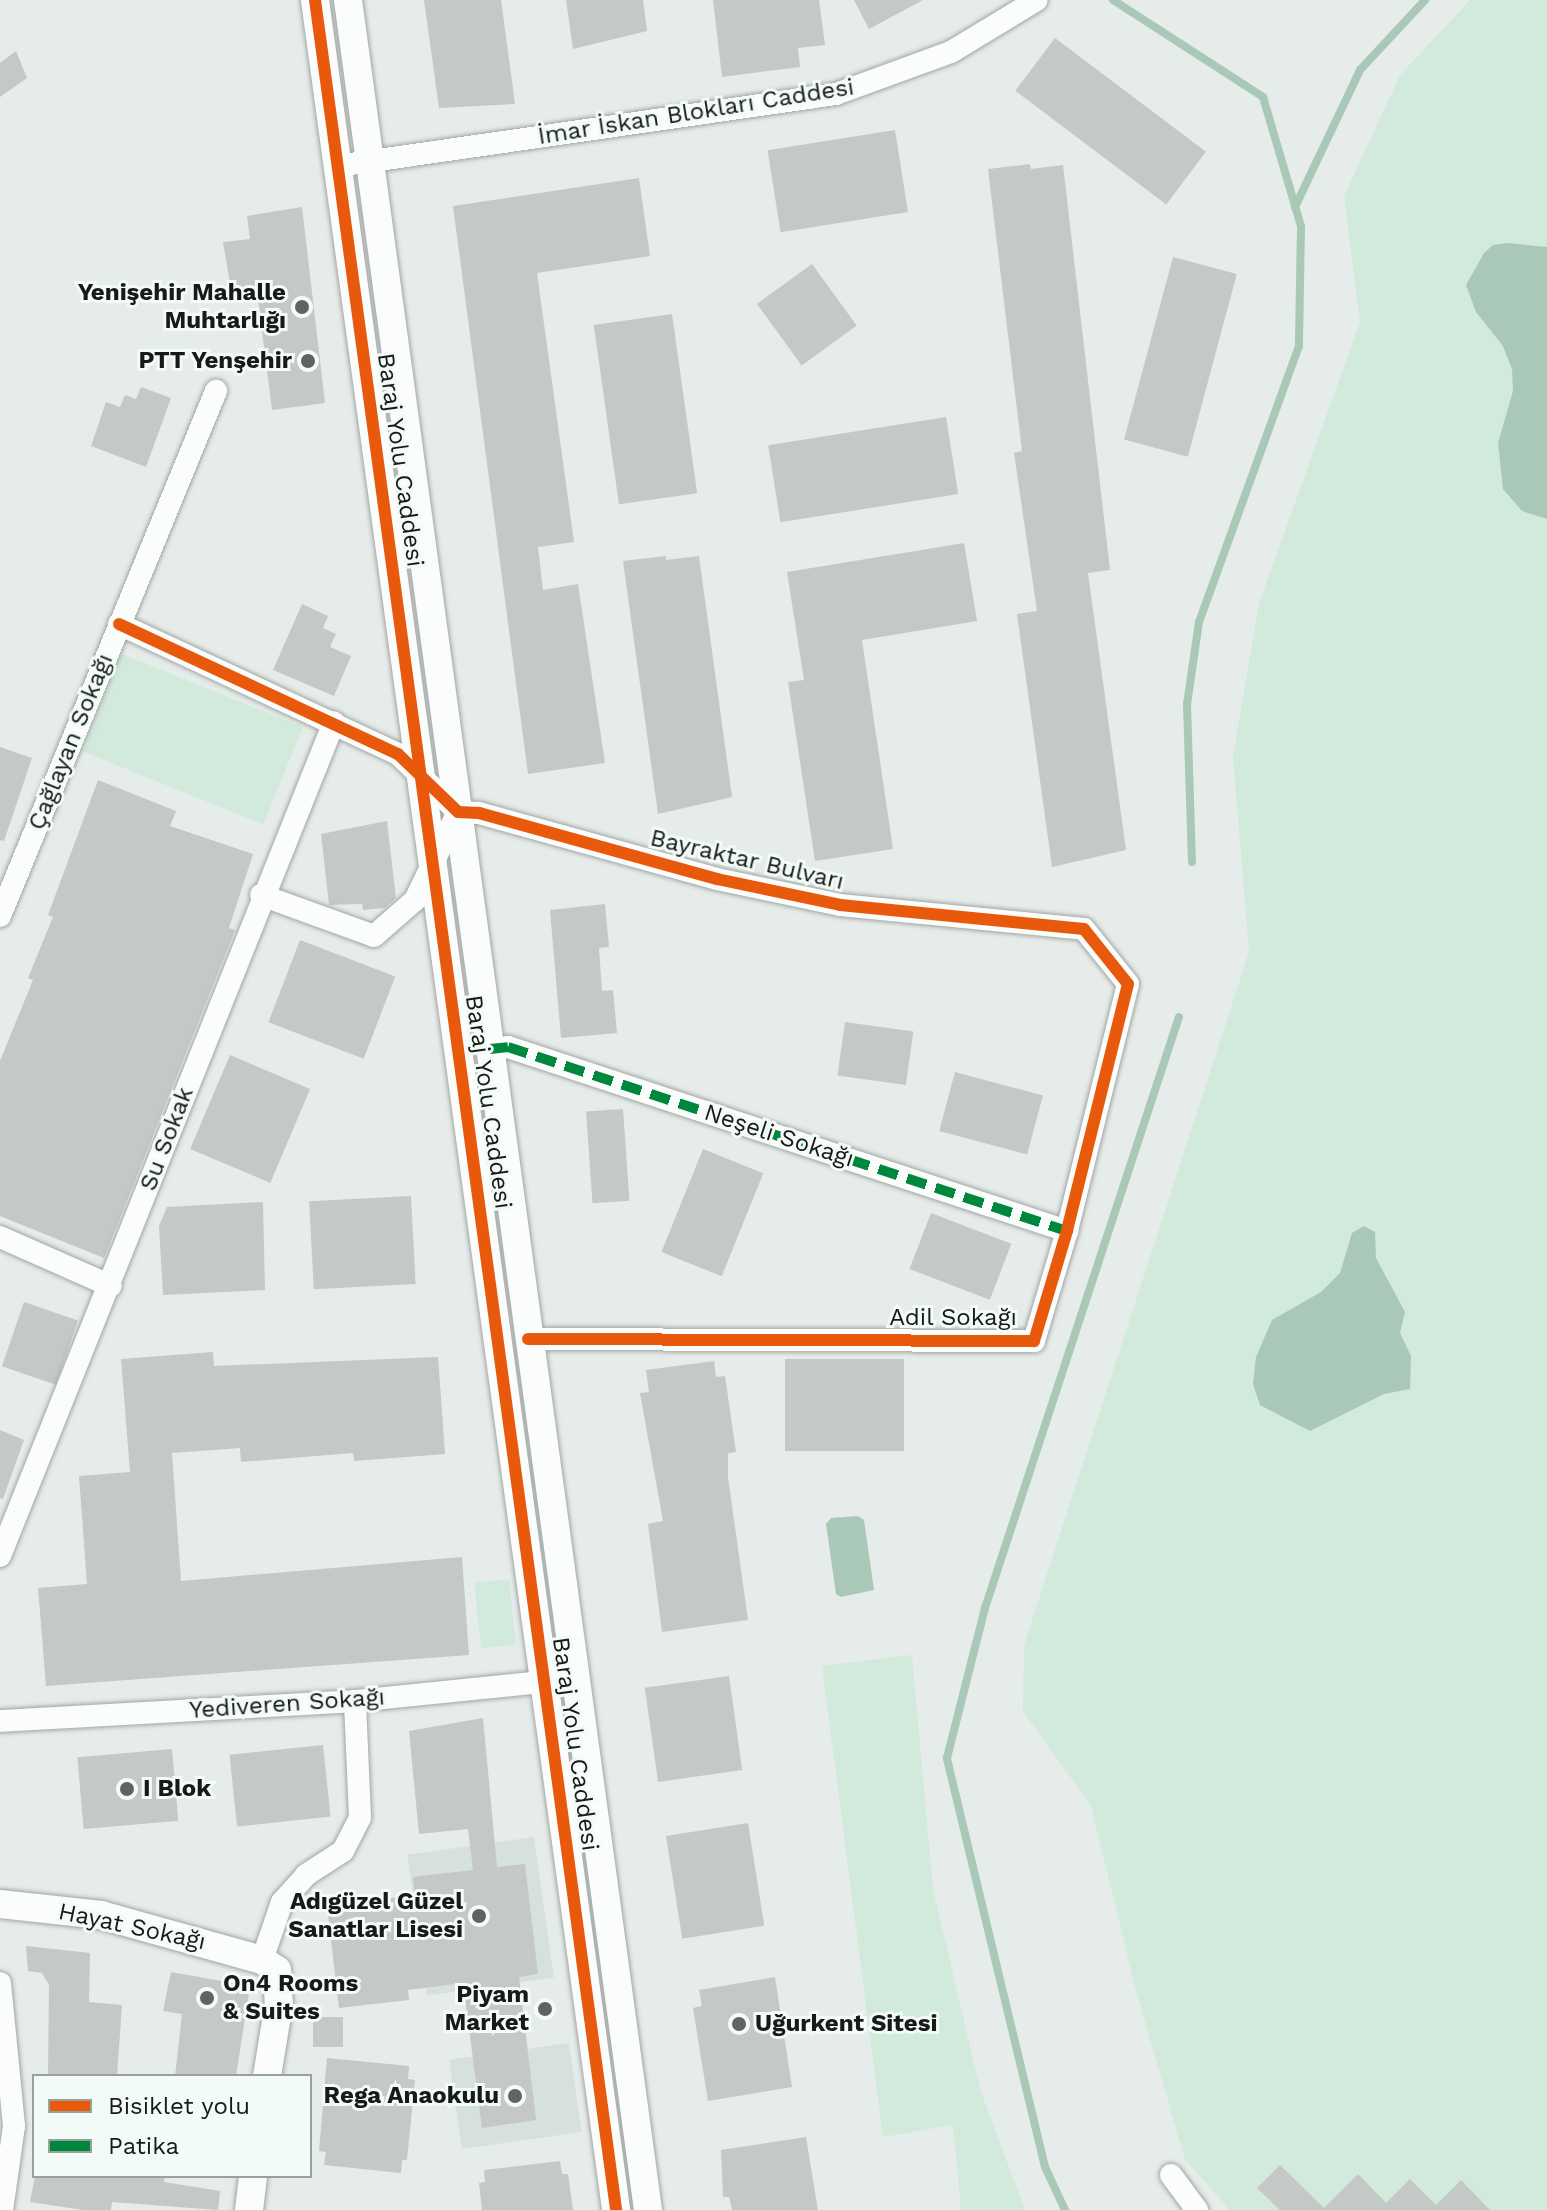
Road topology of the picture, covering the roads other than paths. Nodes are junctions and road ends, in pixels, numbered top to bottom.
1 (315, 0) edge
2 (348, 0) edge
3 (1037, 0) edge
4 (368, 161) junction
5 (337, 166) junction
6 (216, 391) dead end
7 (119, 624) junction
8 (334, 722) junction
9 (421, 774) junction
10 (458, 812) junction
11 (432, 860) junction
12 (261, 895) junction
13 (0, 916) edge
14 (1084, 929) joint
15 (490, 1049) junction
16 (1067, 1231) junction
17 (0, 1237) edge
18 (111, 1286) junction
19 (528, 1339) junction
20 (0, 1556) edge
21 (573, 1679) junction
22 (544, 1682) junction
23 (355, 1701) junction
24 (0, 1721) edge
25 (0, 1904) edge
26 (262, 1960) junction
27 (0, 1983) edge
28 (267, 2074) edge
29 (1171, 2175) dead end
30 (253, 2178) edge
31 (2, 2210) edge
32 (249, 2210) edge
33 (616, 2210) edge
34 (648, 2210) edge
35 (1197, 2210) edge

1 - 5 street, Baraj Yolu Caddesi
2 - 4 street, Baraj Yolu Caddesi
3 - 4 street, İmar İskan Blokları Caddesi
4 - 5 street, İmar İskan Blokları Caddesi
4 - 10 street, Baraj Yolu Caddesi
5 - 9 street, Baraj Yolu Caddesi
6 - 7 street, Çağlayan Sokağı
7 - 8 street
7 - 13 street, Çağlayan Sokağı
8 - 9 street
8 - 12 street, Su Sokak
9 - 10 street
9 - 11 street, Baraj Yolu Caddesi
10 - 11 street
10 - 14 street, Bayraktar Bulvarı
10 - 15 street, Baraj Yolu Caddesi
11 - 12 street
11 - 22 street, Baraj Yolu Caddesi
12 - 18 street, Su Sokak
14 - 16 street, Adil Sokağı
15 - 16 street, Neşeli Sokağı
15 - 19 street, Baraj Yolu Caddesi
16 - 19 street, Adil Sokağı
17 - 18 street
18 - 20 street, Su Sokak
19 - 21 street, Baraj Yolu Caddesi
21 - 22 street, Yediveren Sokağı
21 - 34 street, Baraj Yolu Caddesi
22 - 23 street, Yediveren Sokağı
22 - 33 street, Baraj Yolu Caddesi
23 - 24 street, Yediveren Sokağı
23 - 26 street
25 - 26 street, Hayat Sokağı
26 - 28 street
27 - 31 street
29 - 35 street
30 - 32 street

